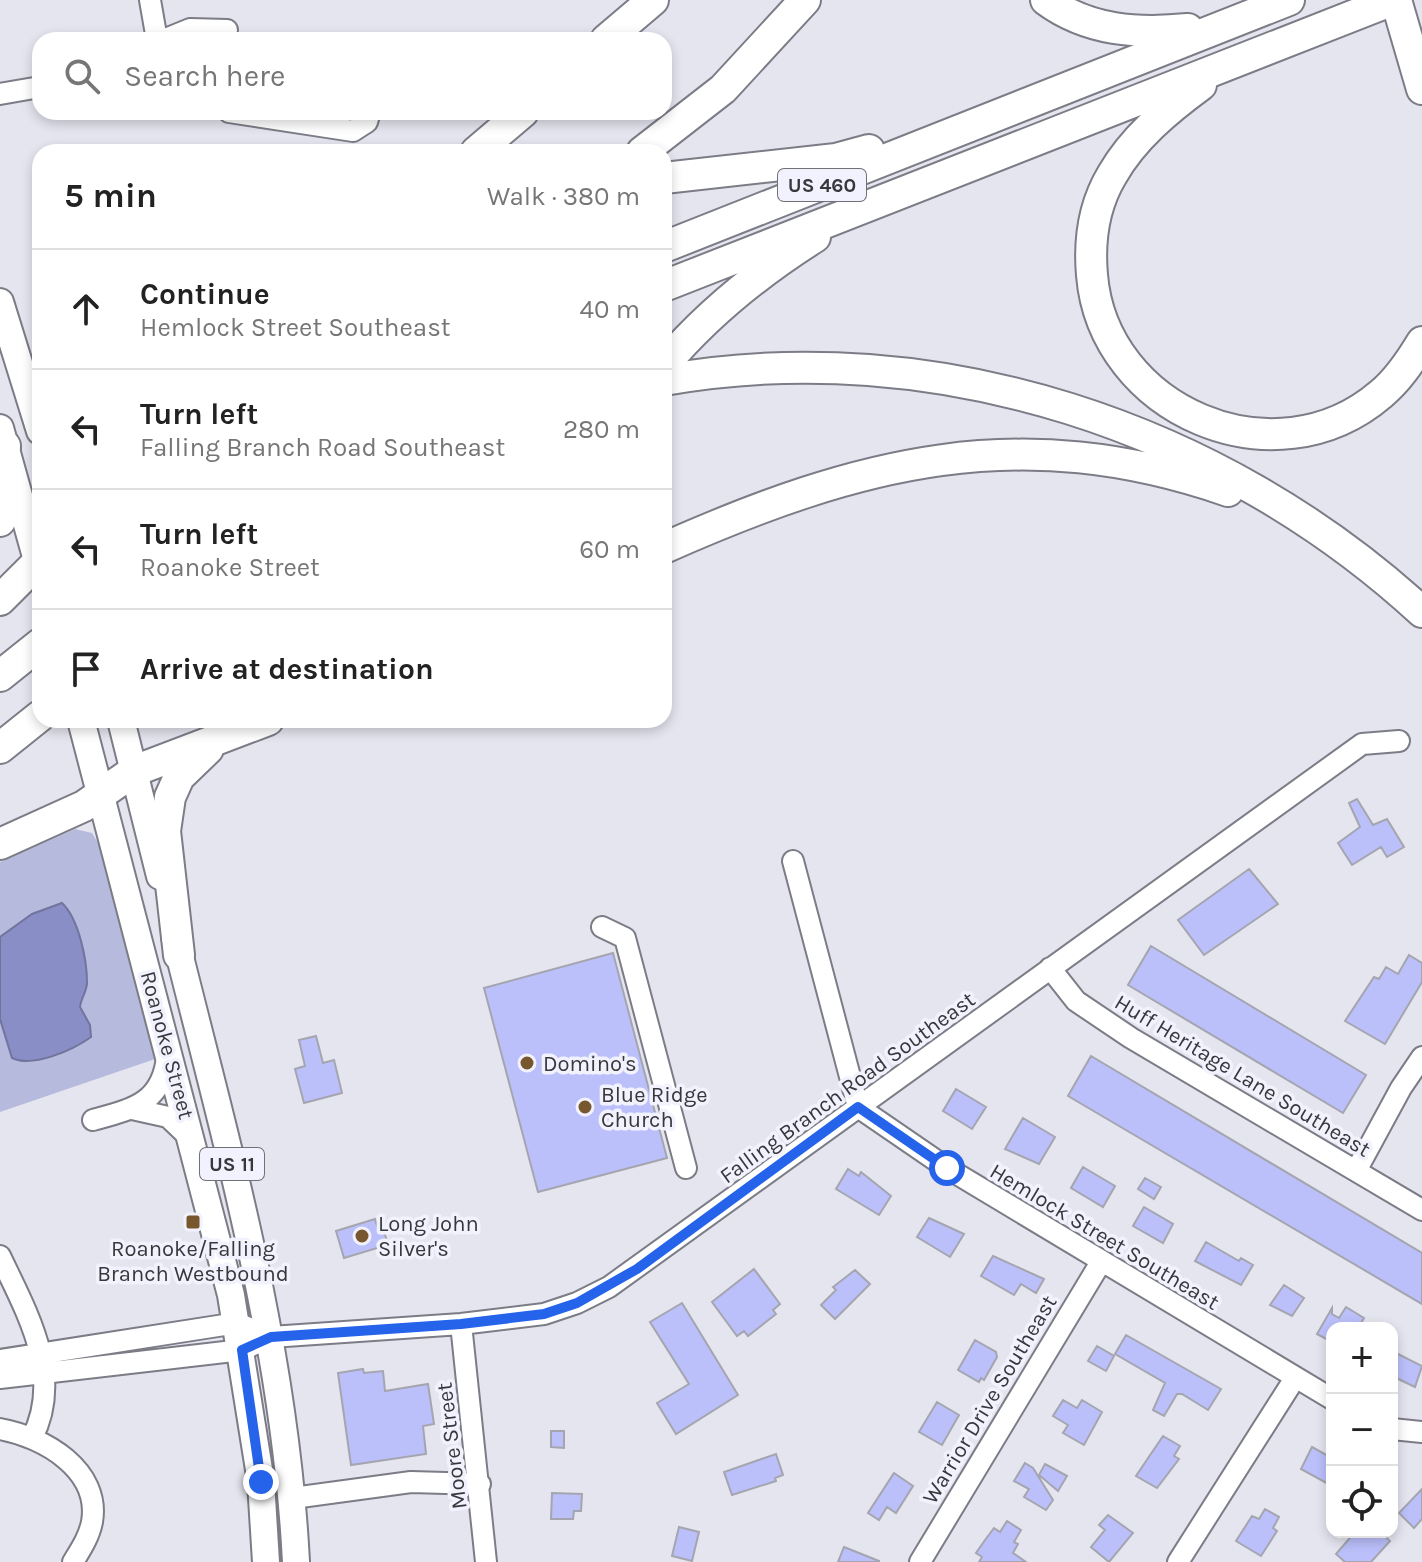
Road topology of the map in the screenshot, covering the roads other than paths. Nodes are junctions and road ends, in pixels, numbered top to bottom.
1 (150, 0) edge
2 (653, 0) edge
3 (805, 0) edge
4 (1046, 0) edge
5 (1289, 0) edge
6 (1394, 0) edge
7 (1226, 24) junction
8 (227, 30) dead end
9 (158, 32) edge
10 (182, 32) edge
11 (615, 32) edge
12 (1232, 63) junction
13 (1418, 78) edge
14 (32, 88) edge
15 (1, 93) edge
16 (979, 119) junction
17 (281, 120) edge
18 (368, 120) edge
19 (514, 120) edge
20 (485, 144) edge
21 (652, 144) edge
22 (672, 177) edge
23 (864, 206) junction
24 (672, 244) edge
25 (672, 283) edge
26 (0, 302) edge
27 (1422, 342) edge
28 (672, 371) edge
29 (672, 373) edge
30 (32, 405) edge
31 (3, 437) edge
32 (1305, 520) junction
33 (0, 521) edge
34 (32, 539) edge
35 (672, 545) edge
36 (32, 570) edge
37 (0, 600) edge
38 (1422, 612) edge
39 (32, 722) edge
40 (83, 728) edge
41 (123, 728) edge
42 (249, 728) edge
43 (1399, 741) dead end
44 (215, 742) junction
45 (0, 748) edge
46 (134, 771) junction
47 (102, 794) junction
48 (0, 844) edge
49 (793, 861) dead end
50 (602, 927) dead end
51 (179, 955) junction
52 (1050, 968) junction
53 (166, 1037) junction
54 (1422, 1057) edge
55 (858, 1107) junction
56 (132, 1109) junction
57 (93, 1120) dead end
58 (194, 1144) junction
59 (686, 1168) dead end
60 (1356, 1171) junction
61 (1422, 1210) edge
62 (0, 1256) edge
63 (1101, 1262) junction
64 (237, 1323) junction
65 (461, 1324) junction
66 (271, 1337) junction
67 (242, 1350) junction
68 (0, 1360) edge
69 (42, 1363) junction
70 (0, 1378) edge
71 (1295, 1378) junction
72 (1326, 1396) edge
73 (0, 1429) edge
74 (1398, 1430) edge
75 (1422, 1432) edge
76 (32, 1438) junction
77 (480, 1484) junction
78 (293, 1498) junction
79 (73, 1562) edge
80 (266, 1562) edge
81 (296, 1562) edge
82 (486, 1562) edge
83 (920, 1562) edge
84 (1178, 1562) edge

1 - 9 street
2 - 11 highway
3 - 21 highway
4 - 7 highway
5 - 7 highway, US 460
6 - 12 highway, US 460
6 - 13 highway
7 - 16 highway, US 460
8 - 10 street
12 - 23 highway, US 460
12 - 27 highway
14 - 15 street
16 - 22 highway
16 - 24 highway, US 460
17 - 18 street
19 - 20 highway
23 - 25 highway, US 460
23 - 28 highway
26 - 30 main road
29 - 32 highway
31 - 33 highway
31 - 34 main road
32 - 35 highway
32 - 38 highway
36 - 37 highway
39 - 45 highway
40 - 47 main road, Roanoke Street / US 11
41 - 46 main road, Roanoke Street / US 11
42 - 44 highway
43 - 52 street, Falling Branch Road Southeast
44 - 46 highway
44 - 51 highway
46 - 47 highway
46 - 51 main road, Roanoke Street / US 11
47 - 48 highway
47 - 53 main road, Roanoke Street / US 11
49 - 55 street
50 - 59 street
51 - 66 main road, Roanoke Street / US 11
52 - 55 street, Falling Branch Road Southeast
52 - 60 street, Huff Heritage Lane Southeast
53 - 56 street
53 - 58 main road, Roanoke Street / US 11
54 - 60 street
55 - 63 street, Hemlock Street Southeast
55 - 65 street, Falling Branch Road Southeast
56 - 57 street
56 - 58 street
58 - 64 main road, Roanoke Street / US 11
60 - 61 street, Huff Heritage Lane Southeast
62 - 69 street
63 - 71 street, Hemlock Street Southeast
63 - 83 street, Warrior Drive Southeast
64 - 66 street
64 - 67 main road, Roanoke Street / US 11
64 - 69 street
65 - 66 street, Falling Branch Road Southeast
65 - 77 street, Moore Street
66 - 67 street
66 - 78 main road, Roanoke Street / US 11
67 - 69 street
67 - 80 main road, Roanoke Street / US 11
68 - 69 street
69 - 70 street
69 - 76 street
71 - 72 street, Hemlock Street Southeast
71 - 84 street
73 - 76 street
74 - 75 street
76 - 79 street
77 - 78 street
77 - 82 street, Moore Street
78 - 81 main road, Roanoke Street / US 11

